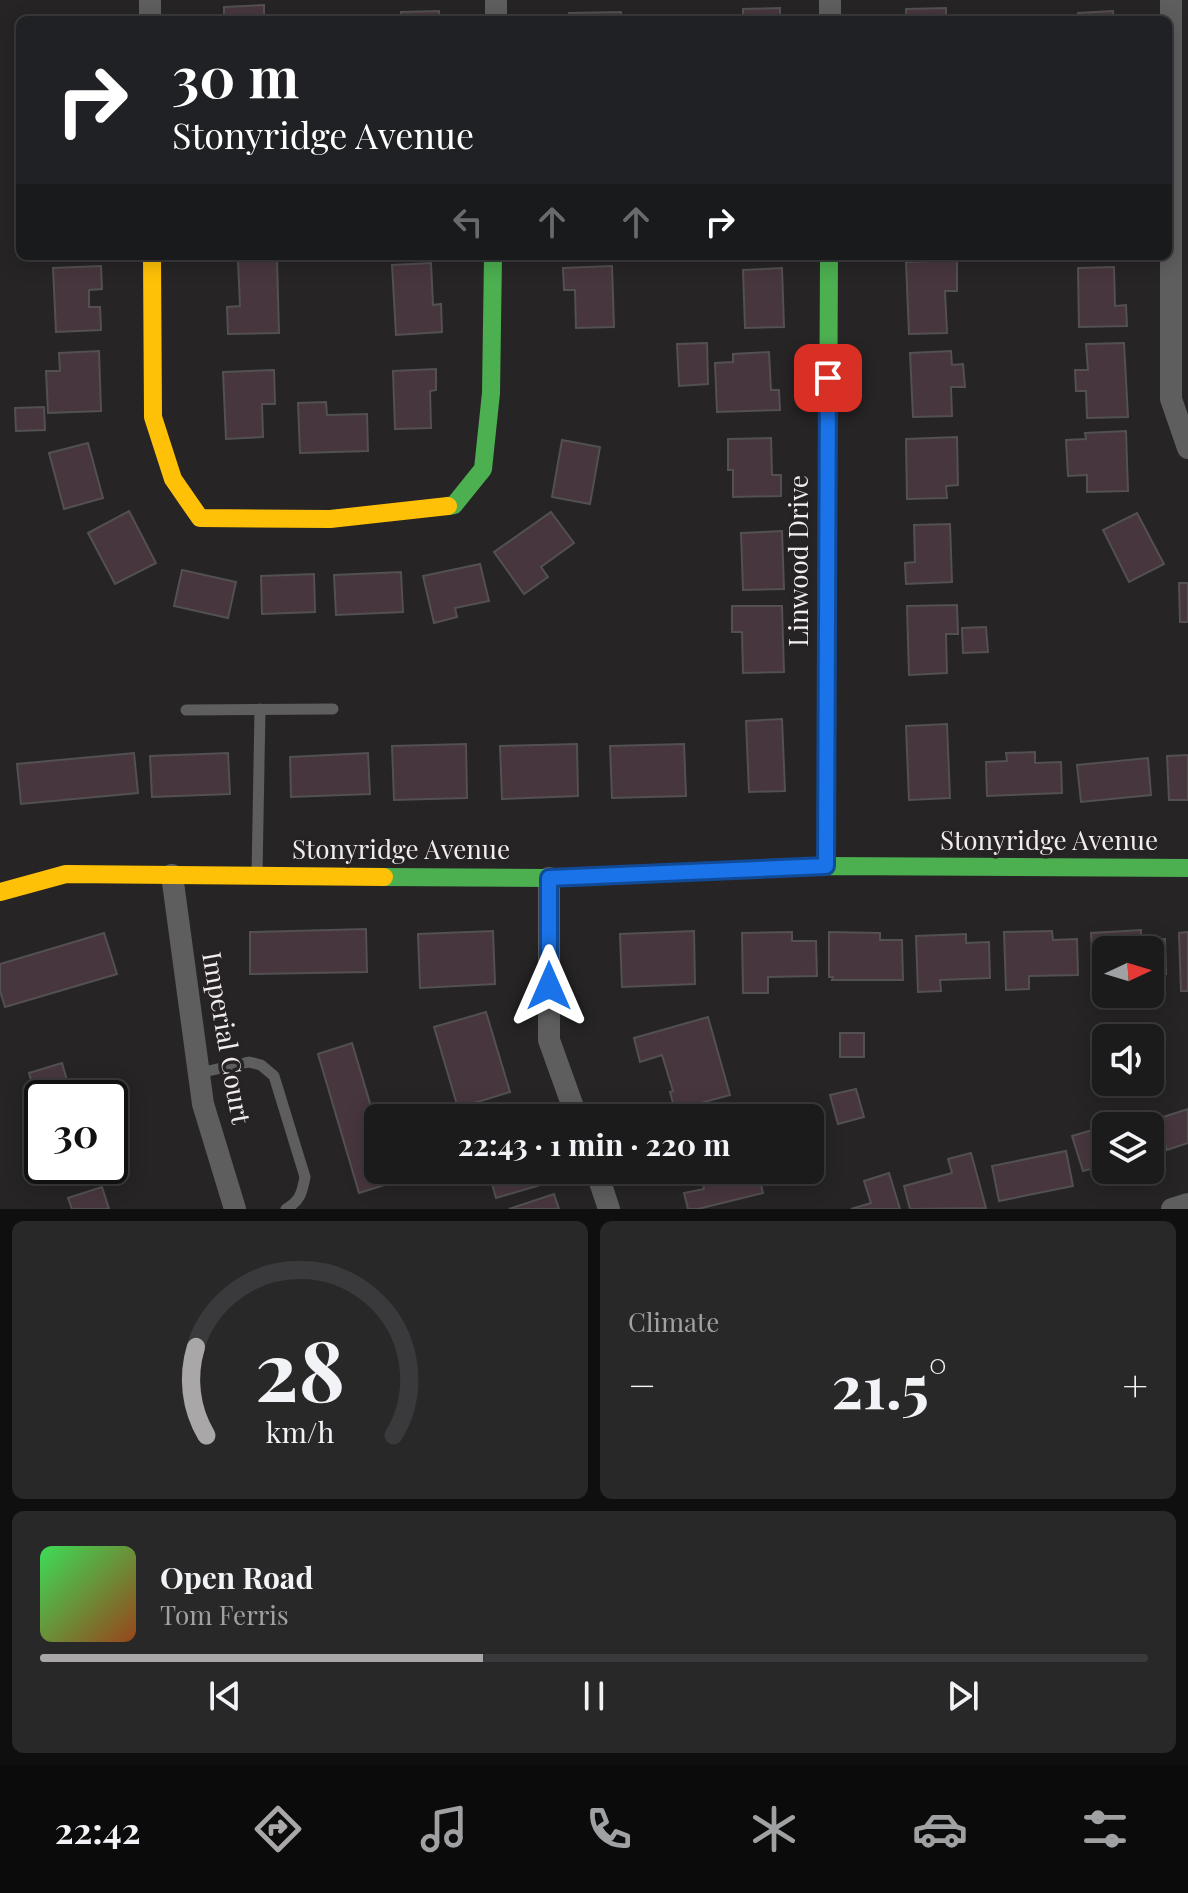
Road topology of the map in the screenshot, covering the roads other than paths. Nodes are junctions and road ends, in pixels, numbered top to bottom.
1 (152, 260) edge
2 (493, 260) edge
3 (829, 260) edge
4 (1171, 260) edge
5 (1188, 448) edge
6 (260, 709) junction
7 (333, 709) dead end
8 (186, 710) dead end
9 (826, 866) junction
10 (1188, 868) edge
11 (172, 875) junction
12 (257, 875) junction
13 (549, 878) junction
14 (0, 892) edge
15 (199, 1073) junction
16 (572, 1104) edge
17 (601, 1184) edge
18 (1188, 1204) edge
19 (235, 1209) edge
20 (286, 1209) edge
21 (609, 1209) edge
22 (1172, 1209) edge

1 - 2 street
3 - 9 street, Linwood Drive
4 - 5 street
6 - 7 lane
6 - 8 lane
6 - 12 lane
9 - 10 street, Stonyridge Avenue
9 - 13 street, Stonyridge Avenue
11 - 12 street, Stonyridge Avenue
11 - 14 street, Stonyridge Avenue
11 - 15 street, Imperial Court
12 - 13 street, Stonyridge Avenue
13 - 16 street
15 - 19 street, Imperial Court
15 - 20 lane
17 - 21 street
18 - 22 street

